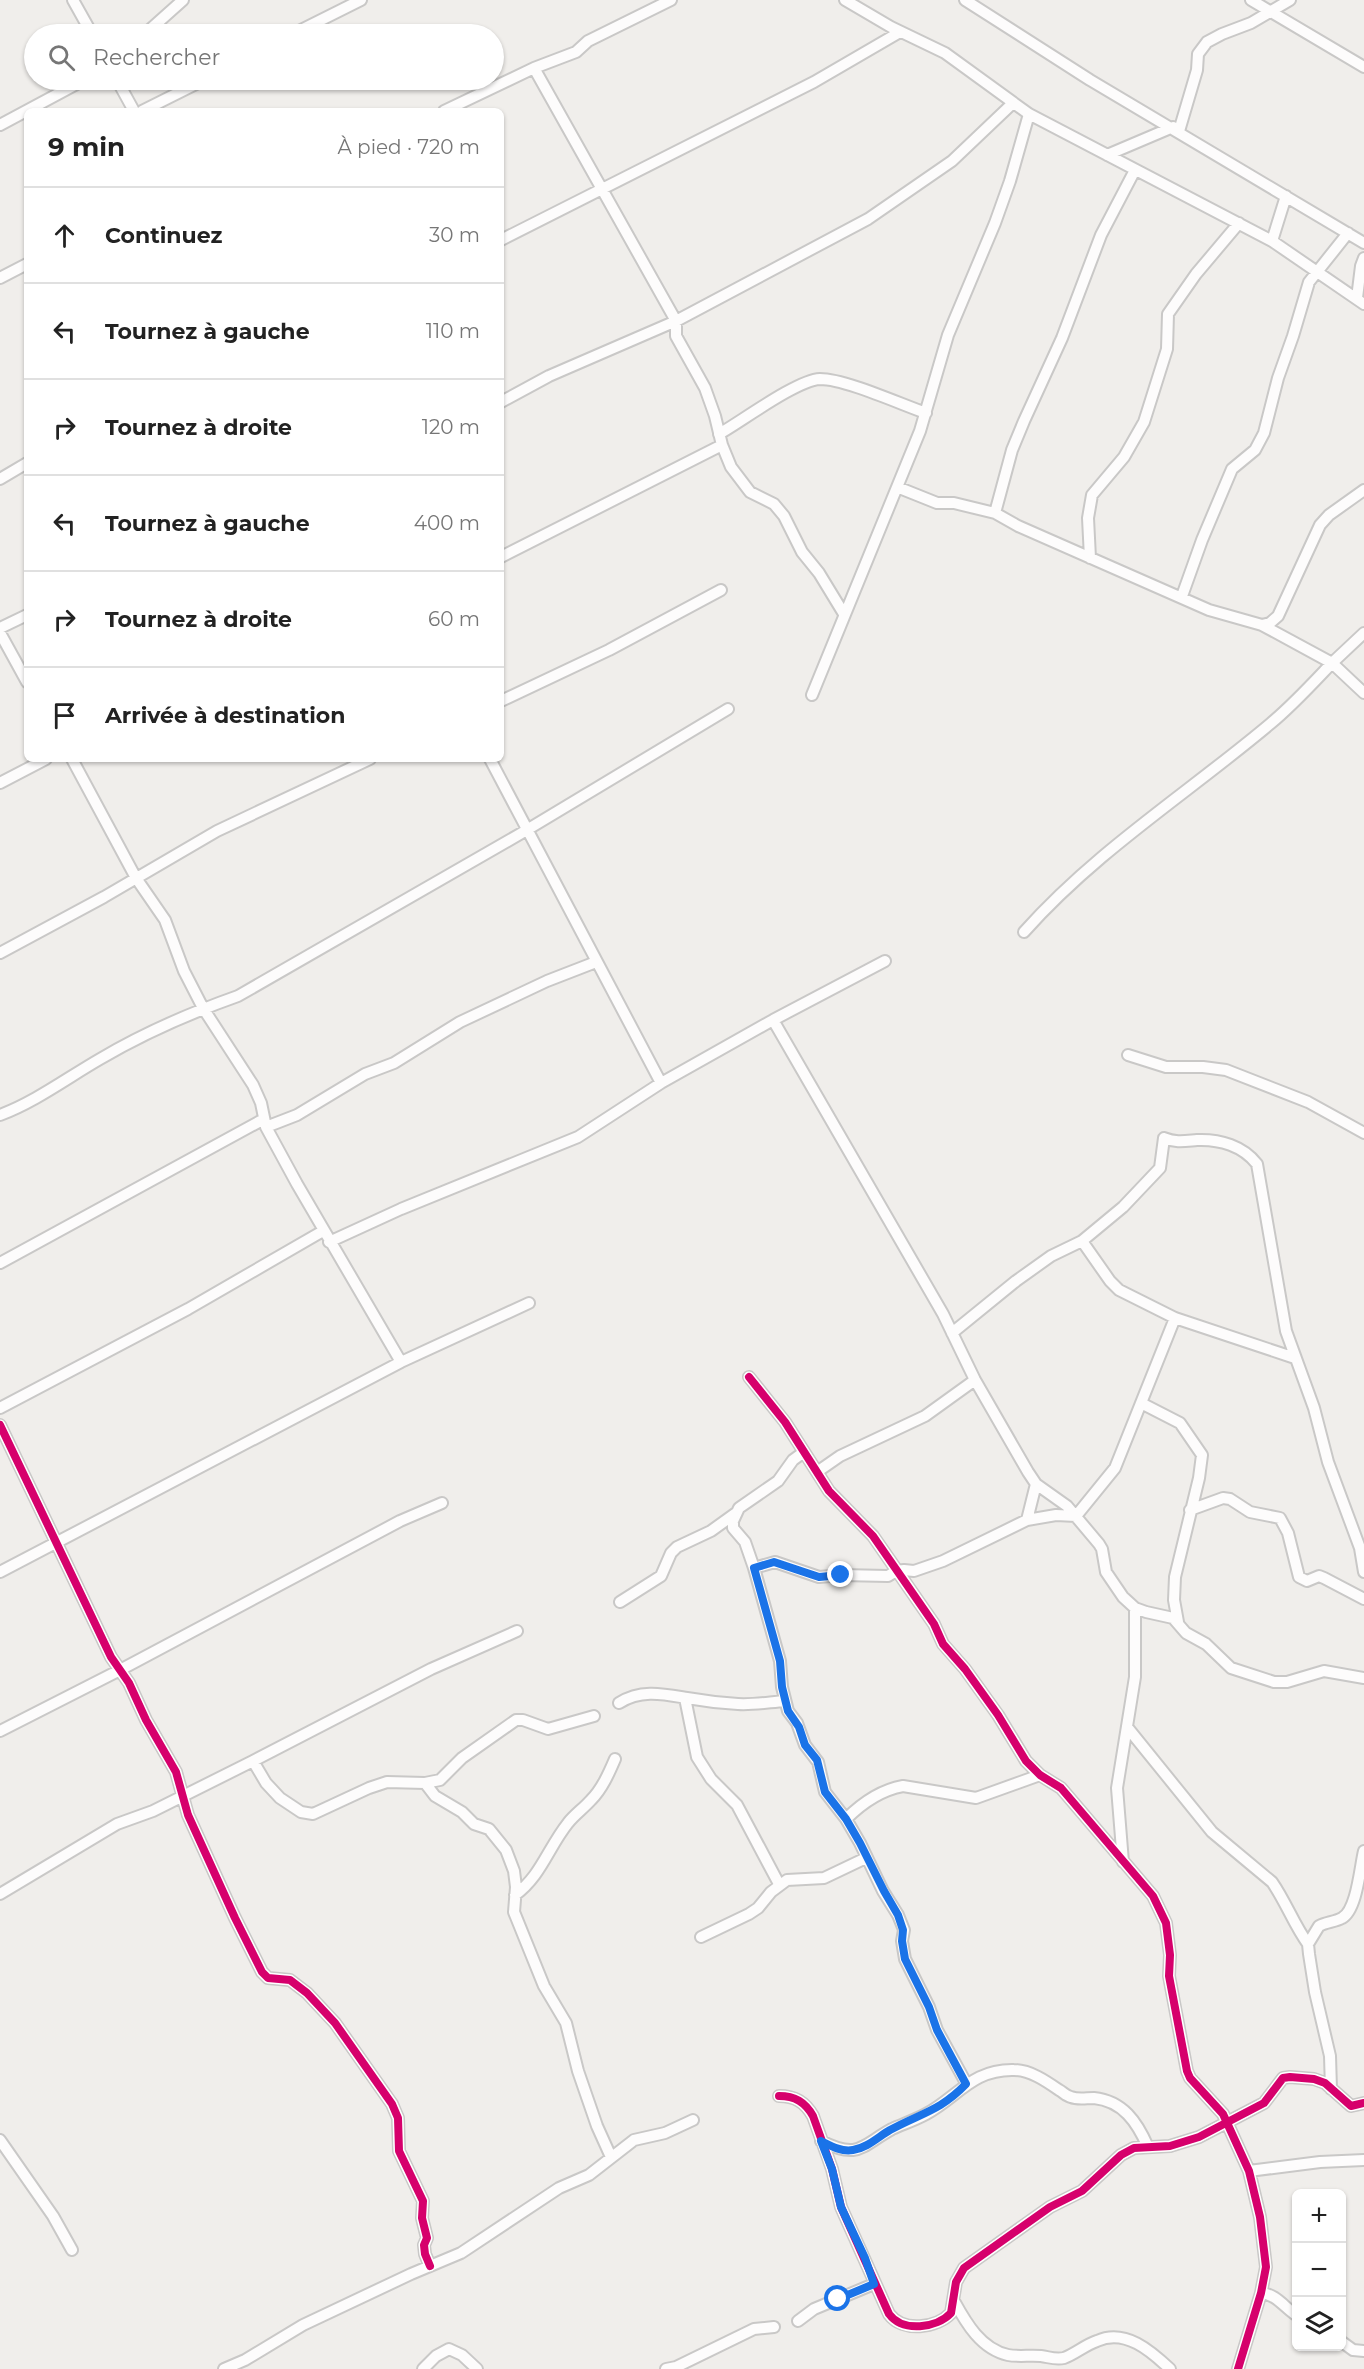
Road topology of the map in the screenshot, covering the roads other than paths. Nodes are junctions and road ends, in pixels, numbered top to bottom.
1 (73, 0) edge
2 (183, 0) edge
3 (361, 0) edge
4 (671, 0) edge
5 (845, 0) edge
6 (964, 0) edge
7 (1251, 0) edge
8 (1290, 0) edge
9 (1270, 11) junction
10 (86, 24) edge
11 (156, 24) edge
12 (313, 24) edge
13 (900, 32) junction
14 (1364, 67) edge
15 (534, 68) junction
16 (504, 82) edge
17 (65, 90) edge
18 (122, 90) edge
19 (184, 90) edge
20 (488, 90) edge
21 (1013, 103) junction
22 (32, 108) edge
23 (132, 108) edge
24 (148, 108) edge
25 (450, 108) edge
26 (24, 112) edge
27 (1029, 114) junction
28 (0, 125) edge
29 (1176, 129) junction
30 (1107, 155) junction
31 (1135, 170) junction
32 (603, 188) junction
33 (1286, 196) junction
34 (1239, 223) junction
35 (1348, 233) junction
36 (504, 238) edge
37 (1272, 241) junction
38 (1364, 243) edge
39 (1364, 258) edge
40 (24, 266) edge
41 (1318, 272) junction
42 (0, 278) edge
43 (1361, 301) edge
44 (676, 321) junction
45 (504, 401) edge
46 (926, 412) junction
47 (720, 440) junction
48 (24, 465) edge
49 (0, 479) edge
50 (897, 487) junction
51 (1364, 490) edge
52 (995, 513) junction
53 (504, 555) edge
54 (1090, 558) junction
55 (721, 590) dead end
56 (1182, 596) junction
57 (844, 614) junction
58 (24, 616) edge
59 (1262, 626) junction
60 (0, 628) edge
61 (0, 633) edge
62 (1364, 633) edge
63 (1332, 663) junction
64 (24, 677) edge
65 (1364, 693) edge
66 (812, 695) dead end
67 (504, 700) edge
68 (728, 709) dead end
69 (40, 762) edge
70 (74, 762) edge
71 (364, 762) edge
72 (492, 762) edge
73 (0, 783) edge
74 (527, 829) junction
75 (136, 878) junction
76 (1024, 932) dead end
77 (0, 953) edge
78 (885, 961) dead end
79 (596, 962) junction
80 (203, 1008) junction
81 (773, 1020) junction
82 (1128, 1055) dead end
83 (661, 1083) junction
84 (0, 1115) edge
85 (265, 1123) junction
86 (1364, 1133) edge
87 (323, 1231) junction
88 (1082, 1241) junction
89 (329, 1242) junction
90 (0, 1263) edge
91 (529, 1303) dead end
92 (1175, 1318) junction
93 (952, 1333) junction
94 (1294, 1358) junction
95 (401, 1362) junction
96 (749, 1377) dead end
97 (975, 1380) junction
98 (1141, 1403) junction
99 (0, 1408) edge
100 (0, 1425) edge
101 (804, 1452) junction
102 (817, 1472) junction
103 (1036, 1484) junction
104 (442, 1503) dead end
105 (1190, 1510) junction
106 (736, 1513) junction
107 (1076, 1516) junction
108 (1027, 1520) junction
109 (57, 1541) junction
110 (1362, 1548) edge
111 (754, 1568) junction
112 (896, 1571) junction
113 (0, 1572) edge
114 (1364, 1572) edge
115 (1364, 1599) edge
116 (620, 1602) dead end
117 (1135, 1608) junction
118 (1178, 1622) junction
119 (517, 1631) dead end
120 (120, 1670) junction
121 (1364, 1678) edge
122 (685, 1698) junction
123 (785, 1701) junction
124 (619, 1702) dead end
125 (594, 1716) dead end
126 (1127, 1727) junction
127 (0, 1731) edge
128 (615, 1759) dead end
129 (253, 1761) junction
130 (1040, 1775) junction
131 (425, 1783) junction
132 (184, 1796) junction
133 (846, 1819) junction
134 (1364, 1851) edge
135 (866, 1858) junction
136 (1123, 1862) junction
137 (779, 1884) junction
138 (0, 1894) edge
139 (515, 1895) junction
140 (701, 1937) dead end
141 (1308, 1944) junction
142 (966, 2084) junction
143 (1331, 2089) junction
144 (779, 2096) dead end
145 (1364, 2103) edge
146 (693, 2120) dead end
147 (1227, 2124) junction
148 (0, 2140) edge
149 (821, 2141) junction
150 (1148, 2147) junction
151 (611, 2157) junction
152 (1364, 2160) edge
153 (1249, 2171) junction
154 (72, 2250) dead end
155 (430, 2266) junction
156 (874, 2284) junction
157 (1261, 2293) junction
158 (954, 2300) junction
159 (1292, 2312) edge
160 (798, 2322) dead end
161 (774, 2327) dead end
162 (1346, 2345) edge
163 (1364, 2351) edge
164 (224, 2369) edge
165 (423, 2369) edge
166 (477, 2369) edge
167 (666, 2369) edge
168 (1170, 2369) edge
169 (1238, 2369) edge

1 - 10 street
2 - 11 street
3 - 12 street
4 - 15 street
5 - 13 street
6 - 29 street
7 - 9 street
8 - 9 street
9 - 14 street
9 - 29 street
13 - 21 street
13 - 32 street
15 - 16 street
15 - 32 street
17 - 22 street
18 - 23 street
19 - 24 street
20 - 25 street
21 - 27 street
21 - 44 street
26 - 28 street
27 - 30 street
27 - 46 street
29 - 30 street
29 - 33 street
30 - 31 street
31 - 34 street
31 - 52 street
32 - 36 street
32 - 44 street
33 - 35 street
33 - 37 street
34 - 37 street
34 - 54 street
35 - 38 street
35 - 41 street
37 - 41 street
39 - 43 street
40 - 42 street
41 - 43 street
41 - 56 street
44 - 45 street
44 - 47 street
46 - 47 street
46 - 50 street
47 - 53 street
47 - 57 street
48 - 49 street
50 - 52 street
50 - 57 street
51 - 59 street
52 - 54 street
54 - 56 street
55 - 67 street
56 - 59 street
57 - 66 street
58 - 60 street
59 - 63 street
61 - 64 street
62 - 63 street
63 - 65 street
63 - 76 street
68 - 74 street
69 - 73 street
70 - 75 street
71 - 75 street
72 - 74 street
74 - 79 street
74 - 80 street
75 - 77 street
75 - 80 street
78 - 81 street
79 - 83 street
79 - 85 street
80 - 84 street
80 - 85 street
81 - 83 street
81 - 93 street
82 - 86 street
83 - 89 street
85 - 87 street
85 - 90 street
87 - 89 street
87 - 99 street
88 - 92 street
88 - 93 street
88 - 94 street
89 - 95 street
91 - 95 street
92 - 94 street
92 - 98 street
93 - 97 street
94 - 110 street
95 - 109 street
96 - 101 street
97 - 102 street
97 - 103 street
98 - 105 street
98 - 107 street
100 - 109 street
101 - 102 street
101 - 106 street
102 - 112 street
103 - 107 street
103 - 108 street
104 - 120 street
105 - 115 street
105 - 118 street
106 - 111 street
106 - 116 street
107 - 108 street
107 - 117 street
108 - 112 street
109 - 113 street
109 - 120 street
110 - 114 street
111 - 112 street
111 - 123 street
112 - 130 street
117 - 118 street
117 - 126 street
118 - 121 street
119 - 129 street
120 - 127 street
120 - 132 street
122 - 123 street
122 - 124 street
122 - 137 street
123 - 133 street
125 - 131 street
126 - 136 street
126 - 141 street
128 - 139 street
129 - 131 street
129 - 132 street
130 - 133 street
130 - 136 street
131 - 139 street
132 - 138 street
132 - 155 street
133 - 135 street
134 - 141 street
135 - 137 street
135 - 142 street
136 - 147 street
137 - 140 street
139 - 151 street
141 - 143 street
142 - 149 street
142 - 150 street
143 - 145 street
143 - 147 street
144 - 149 street
146 - 151 street
147 - 150 street
147 - 153 street
148 - 154 street
149 - 156 street
150 - 158 street
151 - 155 street
152 - 153 street
153 - 157 street
155 - 164 street
156 - 158 street
156 - 160 street
157 - 159 street
157 - 169 street
158 - 168 street
161 - 167 street
162 - 163 street
165 - 166 street

